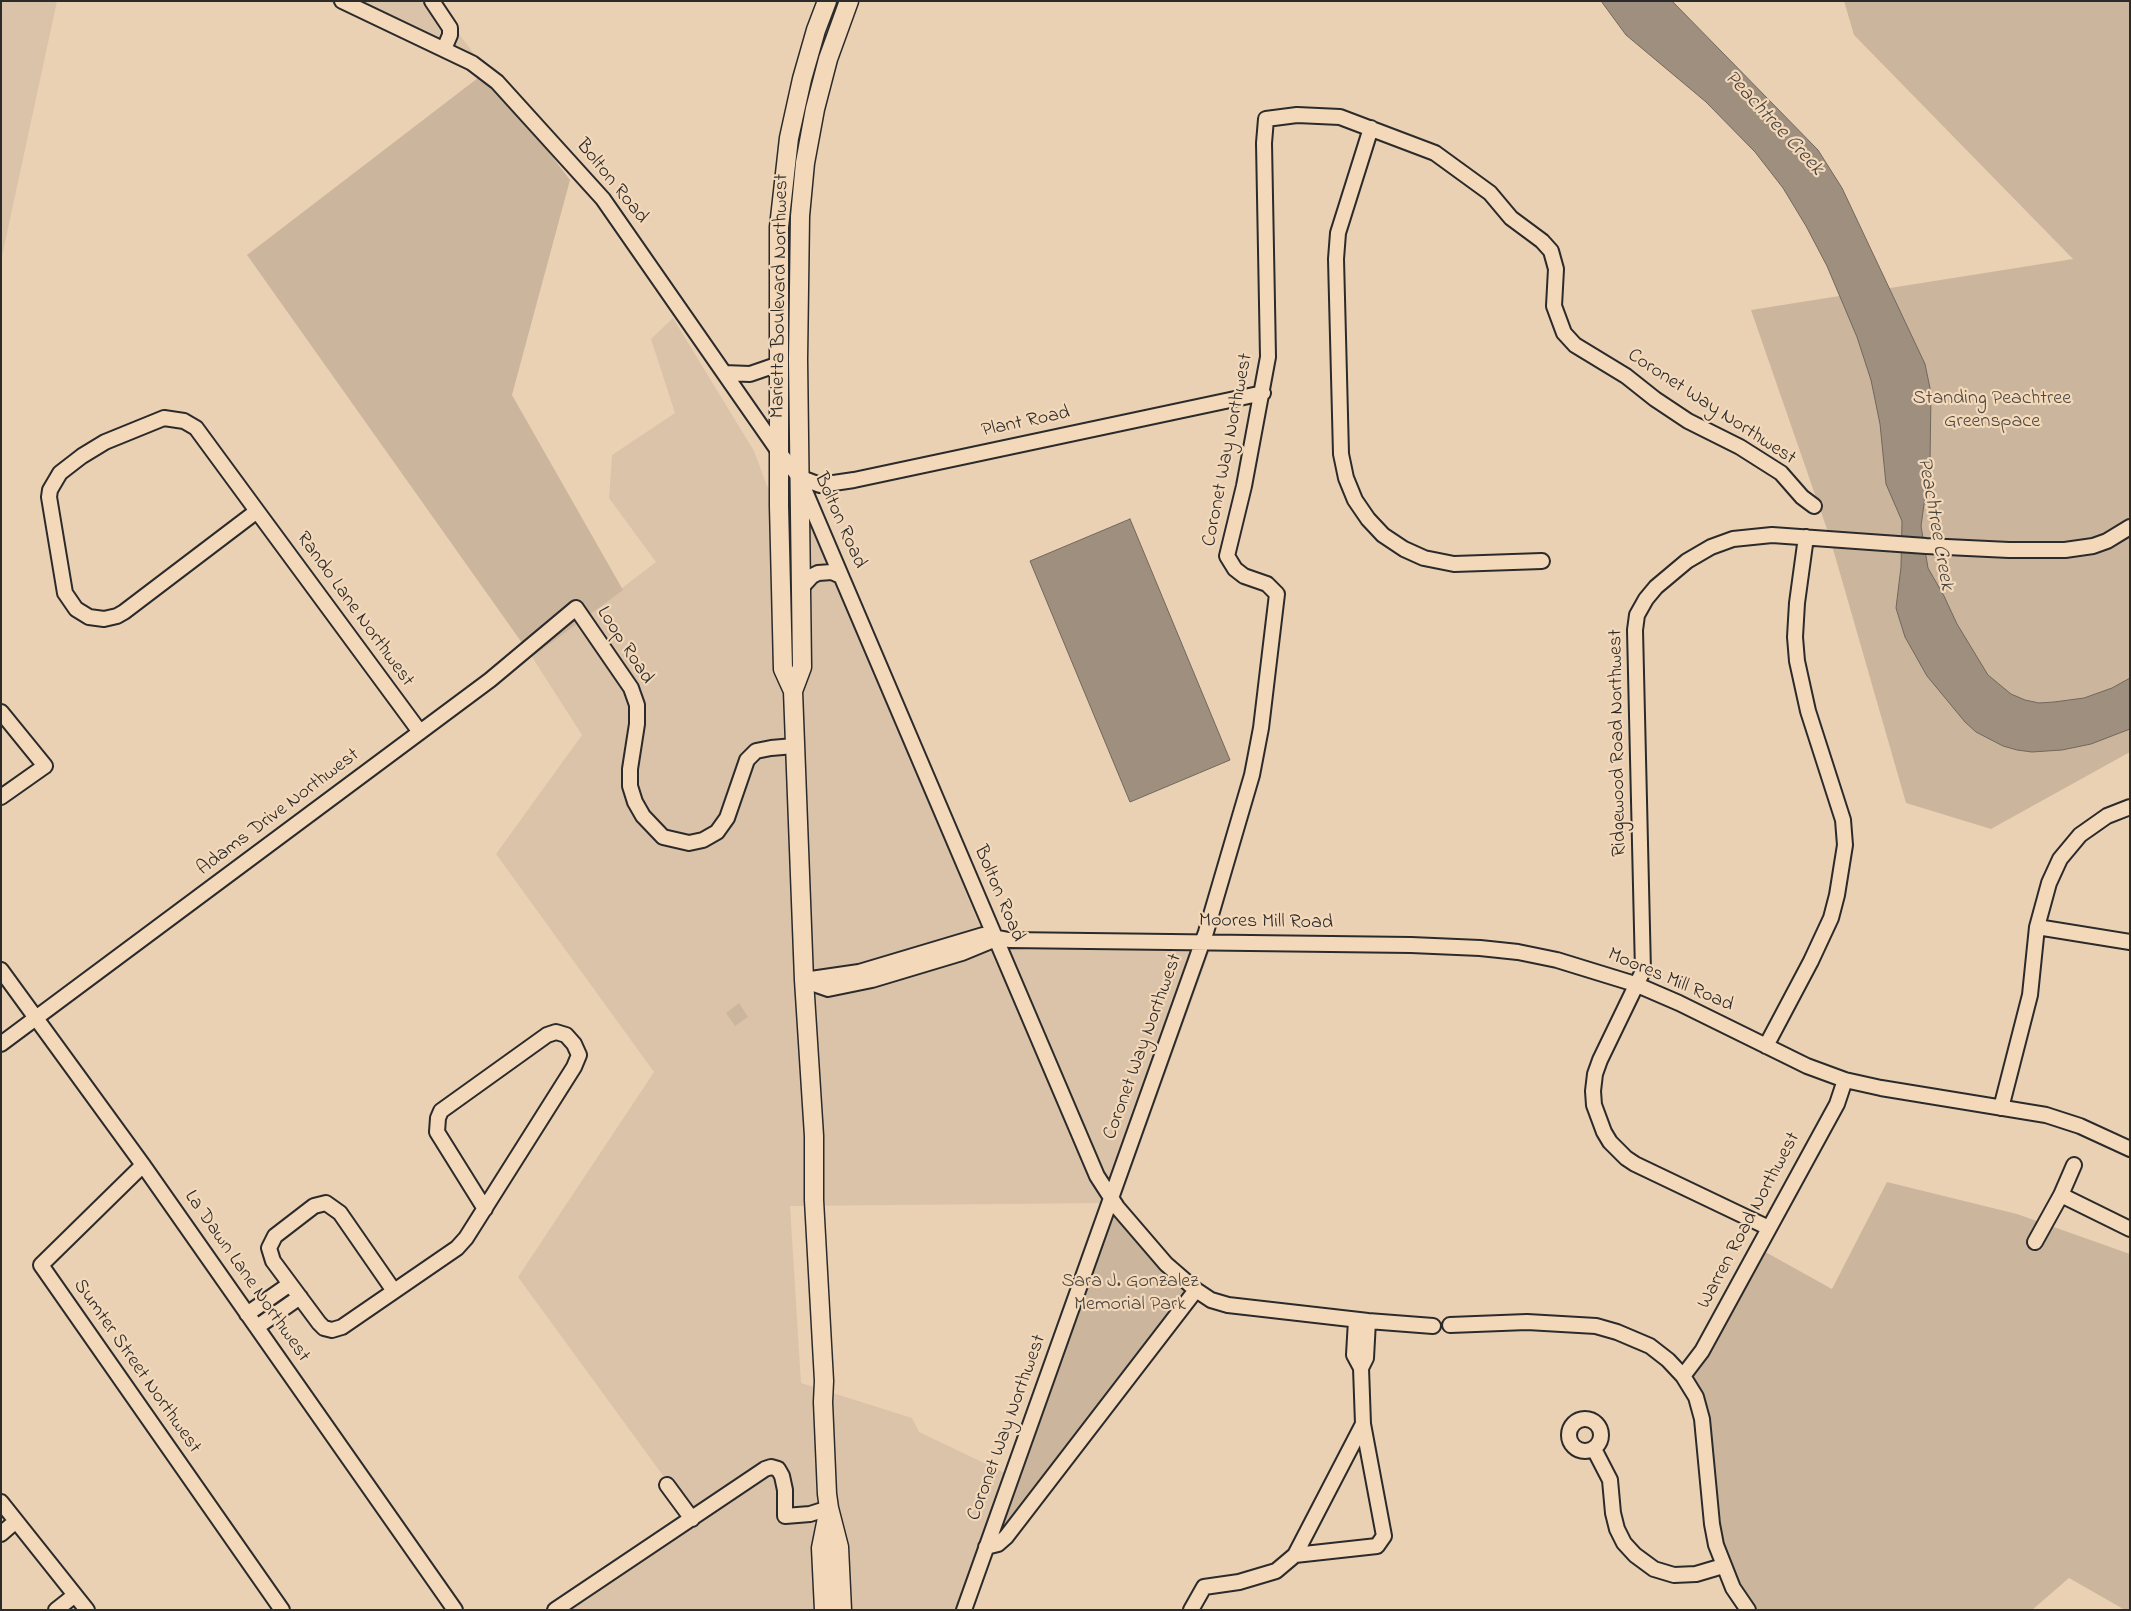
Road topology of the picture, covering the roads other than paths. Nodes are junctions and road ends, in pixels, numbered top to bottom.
1 (342, 1) edge
2 (432, 1) edge
3 (827, 1) edge
4 (849, 1) edge
5 (444, 48) junction
6 (1371, 128) junction
7 (779, 364) junction
8 (724, 373) junction
9 (1262, 393) junction
10 (779, 452) junction
11 (799, 477) junction
12 (1814, 506) dead end
13 (257, 510) junction
14 (2130, 527) edge
15 (1806, 537) junction
16 (1542, 561) dead end
17 (841, 576) junction
18 (801, 588) junction
19 (571, 613) joint
20 (793, 692) junction
21 (1, 712) edge
22 (420, 732) junction
23 (794, 746) junction
24 (1, 797) edge
25 (2130, 807) edge
26 (2037, 926) junction
27 (996, 939) junction
28 (2130, 942) edge
29 (1202, 943) junction
30 (1, 970) edge
31 (804, 980) junction
32 (1636, 984) junction
33 (37, 1018) junction
34 (1, 1044) edge
35 (1766, 1046) junction
36 (1845, 1080) junction
37 (2001, 1108) junction
38 (2130, 1149) edge
39 (143, 1165) junction
40 (2074, 1166) dead end
41 (2061, 1195) junction
42 (1111, 1200) junction
43 (485, 1209) junction
44 (1769, 1228) junction
45 (2130, 1229) edge
46 (2035, 1242) dead end
47 (290, 1284) junction
48 (1196, 1290) junction
49 (394, 1291) junction
50 (300, 1297) junction
51 (247, 1314) junction
52 (1362, 1320) junction
53 (1450, 1325) dead end
54 (1433, 1326) dead end
55 (256, 1327) junction
56 (1683, 1376) junction
57 (1363, 1424) junction
58 (1594, 1449) dead end
59 (668, 1485) dead end
60 (1, 1502) edge
61 (829, 1508) junction
62 (692, 1519) junction
63 (16, 1521) junction
64 (1, 1534) edge
65 (986, 1548) junction
66 (1295, 1555) junction
67 (1723, 1566) junction
68 (75, 1595) junction
69 (56, 1610) edge
70 (87, 1610) edge
71 (282, 1610) edge
72 (454, 1610) edge
73 (555, 1610) edge
74 (824, 1610) edge
75 (842, 1610) edge
76 (964, 1610) edge
77 (1191, 1610) edge
78 (1748, 1610) edge

1 - 5 street, Bolton Road
2 - 5 street
3 - 7 main road, Marietta Boulevard Northwest
4 - 11 main road, Marietta Boulevard Northwest
5 - 8 street, Bolton Road
6 - 9 street, Coronet Way Northwest
6 - 12 street, Coronet Way Northwest
6 - 16 street
7 - 8 street
7 - 10 main road, Marietta Boulevard Northwest
8 - 10 street, Bolton Road
9 - 11 street, Plant Road
9 - 29 street, Coronet Way Northwest
10 - 11 street, Bolton Road
10 - 20 main road
11 - 17 street, Bolton Road
11 - 18 main road, Marietta Boulevard Northwest
13 - 13 street, Rando Lane Northwest
13 - 22 street, Rando Lane Northwest
14 - 15 street, Ridgewood Road Northwest
15 - 32 street, Ridgewood Road Northwest
15 - 35 street
17 - 18 street
17 - 27 street, Bolton Road
18 - 20 main road, Marietta Boulevard Northwest
19 - 22 street, Adams Drive Northwest
19 - 23 street, Loop Road
20 - 23 main road
21 - 24 street
22 - 33 street, Adams Drive Northwest
23 - 31 main road
25 - 26 street
26 - 28 street
26 - 37 street
27 - 29 street, Moores Mill Road
27 - 31 street, Moores Mill Road
27 - 42 street, Bolton Road
29 - 32 street, Moores Mill Road
29 - 42 street, Coronet Way Northwest
30 - 33 street, La Dawn Lane Northwest
31 - 61 main road
32 - 35 street, Moores Mill Road
32 - 44 street, Ridgewood Road Northwest
33 - 34 street, Adams Drive Northwest
33 - 39 street, La Dawn Lane Northwest
35 - 36 street, Moores Mill Road
36 - 37 street, Moores Mill Road
36 - 44 street, Warren Road Northwest
37 - 38 street, Moores Mill Road
39 - 51 street, La Dawn Lane Northwest
39 - 71 street, Sumter Street Northwest
40 - 41 street
41 - 45 street
41 - 46 street
42 - 48 street, Bolton Road
42 - 65 street, Coronet Way Northwest
43 - 43 street
43 - 49 street
44 - 56 street, Warren Road Northwest
47 - 49 street
47 - 50 street
47 - 51 street
48 - 52 street, Bolton Road
48 - 65 street
49 - 50 street
50 - 55 street
51 - 55 street, La Dawn Lane Northwest
52 - 54 street, Bolton Road
52 - 57 street
53 - 56 street
55 - 72 street, La Dawn Lane Northwest
56 - 67 street
57 - 66 street
57 - 66 street
58 - 67 street
59 - 62 street
60 - 63 street
61 - 62 street
61 - 74 main road
61 - 75 main road
62 - 73 street
63 - 64 street
63 - 68 street
65 - 76 street, Coronet Way Northwest
66 - 77 street
67 - 78 street
68 - 69 street
68 - 70 street

